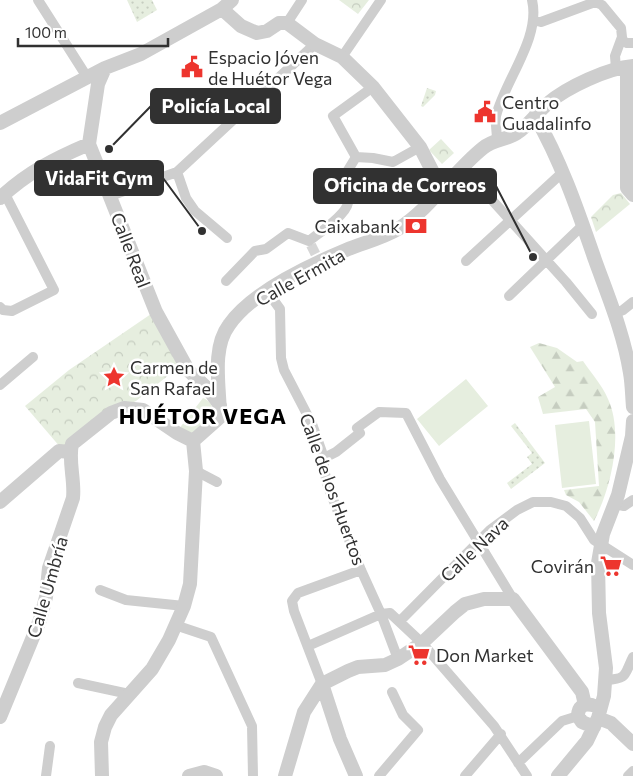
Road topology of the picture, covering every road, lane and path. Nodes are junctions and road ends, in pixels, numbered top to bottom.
1 (38, 0) edge
2 (302, 0) edge
3 (381, 0) edge
4 (532, 0) edge
5 (227, 4) edge
6 (534, 20) junction
7 (287, 23) junction
8 (621, 40) junction
9 (633, 43) edge
10 (314, 44) junction
11 (342, 57) junction
12 (625, 67) edge
13 (105, 68) junction
14 (87, 77) junction
15 (373, 87) junction
16 (535, 116) junction
17 (0, 123) edge
18 (497, 140) junction
19 (89, 144) junction
20 (420, 148) junction
21 (356, 157) junction
22 (463, 168) junction
23 (177, 172) junction
24 (563, 172) junction
25 (442, 190) junction
26 (633, 195) edge
27 (2, 196) edge
28 (110, 196) junction
29 (510, 220) junction
30 (583, 225) junction
31 (227, 238) dead end
32 (466, 261) dead end
33 (546, 261) junction
34 (226, 281) dead end
35 (267, 291) junction
36 (509, 296) dead end
37 (633, 302) edge
38 (0, 307) edge
39 (592, 314) dead end
40 (613, 314) junction
41 (33, 357) dead end
42 (631, 371) edge
43 (0, 384) edge
44 (214, 387) junction
45 (633, 407) edge
46 (633, 421) edge
47 (633, 435) edge
48 (193, 441) junction
49 (70, 452) junction
50 (324, 458) junction
51 (196, 471) junction
52 (217, 482) dead end
53 (633, 500) edge
54 (0, 502) edge
55 (615, 504) junction
56 (478, 543) junction
57 (601, 544) junction
58 (633, 565) edge
59 (361, 570) junction
60 (100, 590) dead end
61 (513, 598) junction
62 (184, 606) junction
63 (382, 614) junction
64 (400, 621) junction
65 (176, 625) junction
66 (422, 643) junction
67 (308, 646) junction
68 (633, 657) edge
69 (398, 659) junction
70 (606, 680) junction
71 (78, 683) dead end
72 (322, 684) junction
73 (392, 692) dead end
74 (129, 694) junction
75 (582, 710) junction
76 (0, 716) edge
77 (597, 717) junction
78 (501, 734) junction
79 (633, 744) edge
80 (50, 746) dead end
81 (518, 763) junction
82 (633, 771) edge
83 (46, 776) edge
84 (102, 776) edge
85 (189, 776) edge
86 (216, 776) edge
87 (253, 776) edge
88 (284, 776) edge
89 (356, 776) edge
90 (379, 776) edge
91 (465, 776) edge
92 (527, 776) edge
93 (558, 776) edge
94 (628, 776) edge

1 - 14 street
2 - 7 street
3 - 11 street
4 - 6 street
5 - 7 street
5 - 13 street
6 - 8 street
6 - 18 street
7 - 10 street
8 - 9 street
8 - 12 street
10 - 11 street
10 - 23 street
11 - 15 street
12 - 16 street, Calle Ermita
12 - 26 street
13 - 14 street
13 - 19 street
14 - 17 street
15 - 20 street
15 - 21 street
16 - 18 street, Calle Ermita
16 - 24 street
18 - 22 street, Calle Ermita
19 - 27 street
19 - 28 street, Calle Real
20 - 21 street
20 - 25 street
21 - 34 street
22 - 25 street, Calle Ermita
22 - 29 street
23 - 28 street
23 - 31 street
24 - 29 street
24 - 30 street
25 - 35 street, Calle Ermita
27 - 38 street
28 - 44 street, Calle Real
29 - 32 street
29 - 33 street
30 - 33 street
30 - 40 street
33 - 36 street
33 - 39 street
35 - 44 street, Calle Ermita
35 - 50 street, Calle de los Huertos
37 - 40 street
40 - 42 street
41 - 43 street
42 - 45 street
44 - 48 street, Calle Real
46 - 47 street
47 - 55 street
48 - 49 street
48 - 51 street
49 - 54 street
49 - 76 street, Calle Umbría
50 - 56 street
50 - 59 street, Calle de los Huertos
51 - 52 street
51 - 62 street
53 - 55 street
55 - 57 street
56 - 57 street, Calle Nava
56 - 61 street
56 - 64 street, Calle Nava
57 - 58 street, Calle Nava
57 - 70 street
59 - 63 street, Calle de los Huertos
59 - 67 street
60 - 62 street
61 - 66 street
61 - 75 street
62 - 65 street
63 - 64 street
63 - 67 street
63 - 69 street, Calle de los Huertos
64 - 66 street
65 - 74 street
65 - 87 street
66 - 69 street
66 - 78 street
67 - 72 street
68 - 70 street
69 - 72 street
70 - 77 street
71 - 74 street
72 - 88 street
72 - 89 street
73 - 90 street
74 - 84 street
75 - 77 street
75 - 77 street
75 - 81 street
77 - 79 street
77 - 93 street
78 - 81 street
78 - 91 street
80 - 83 street
81 - 92 street
82 - 94 street
85 - 86 street

